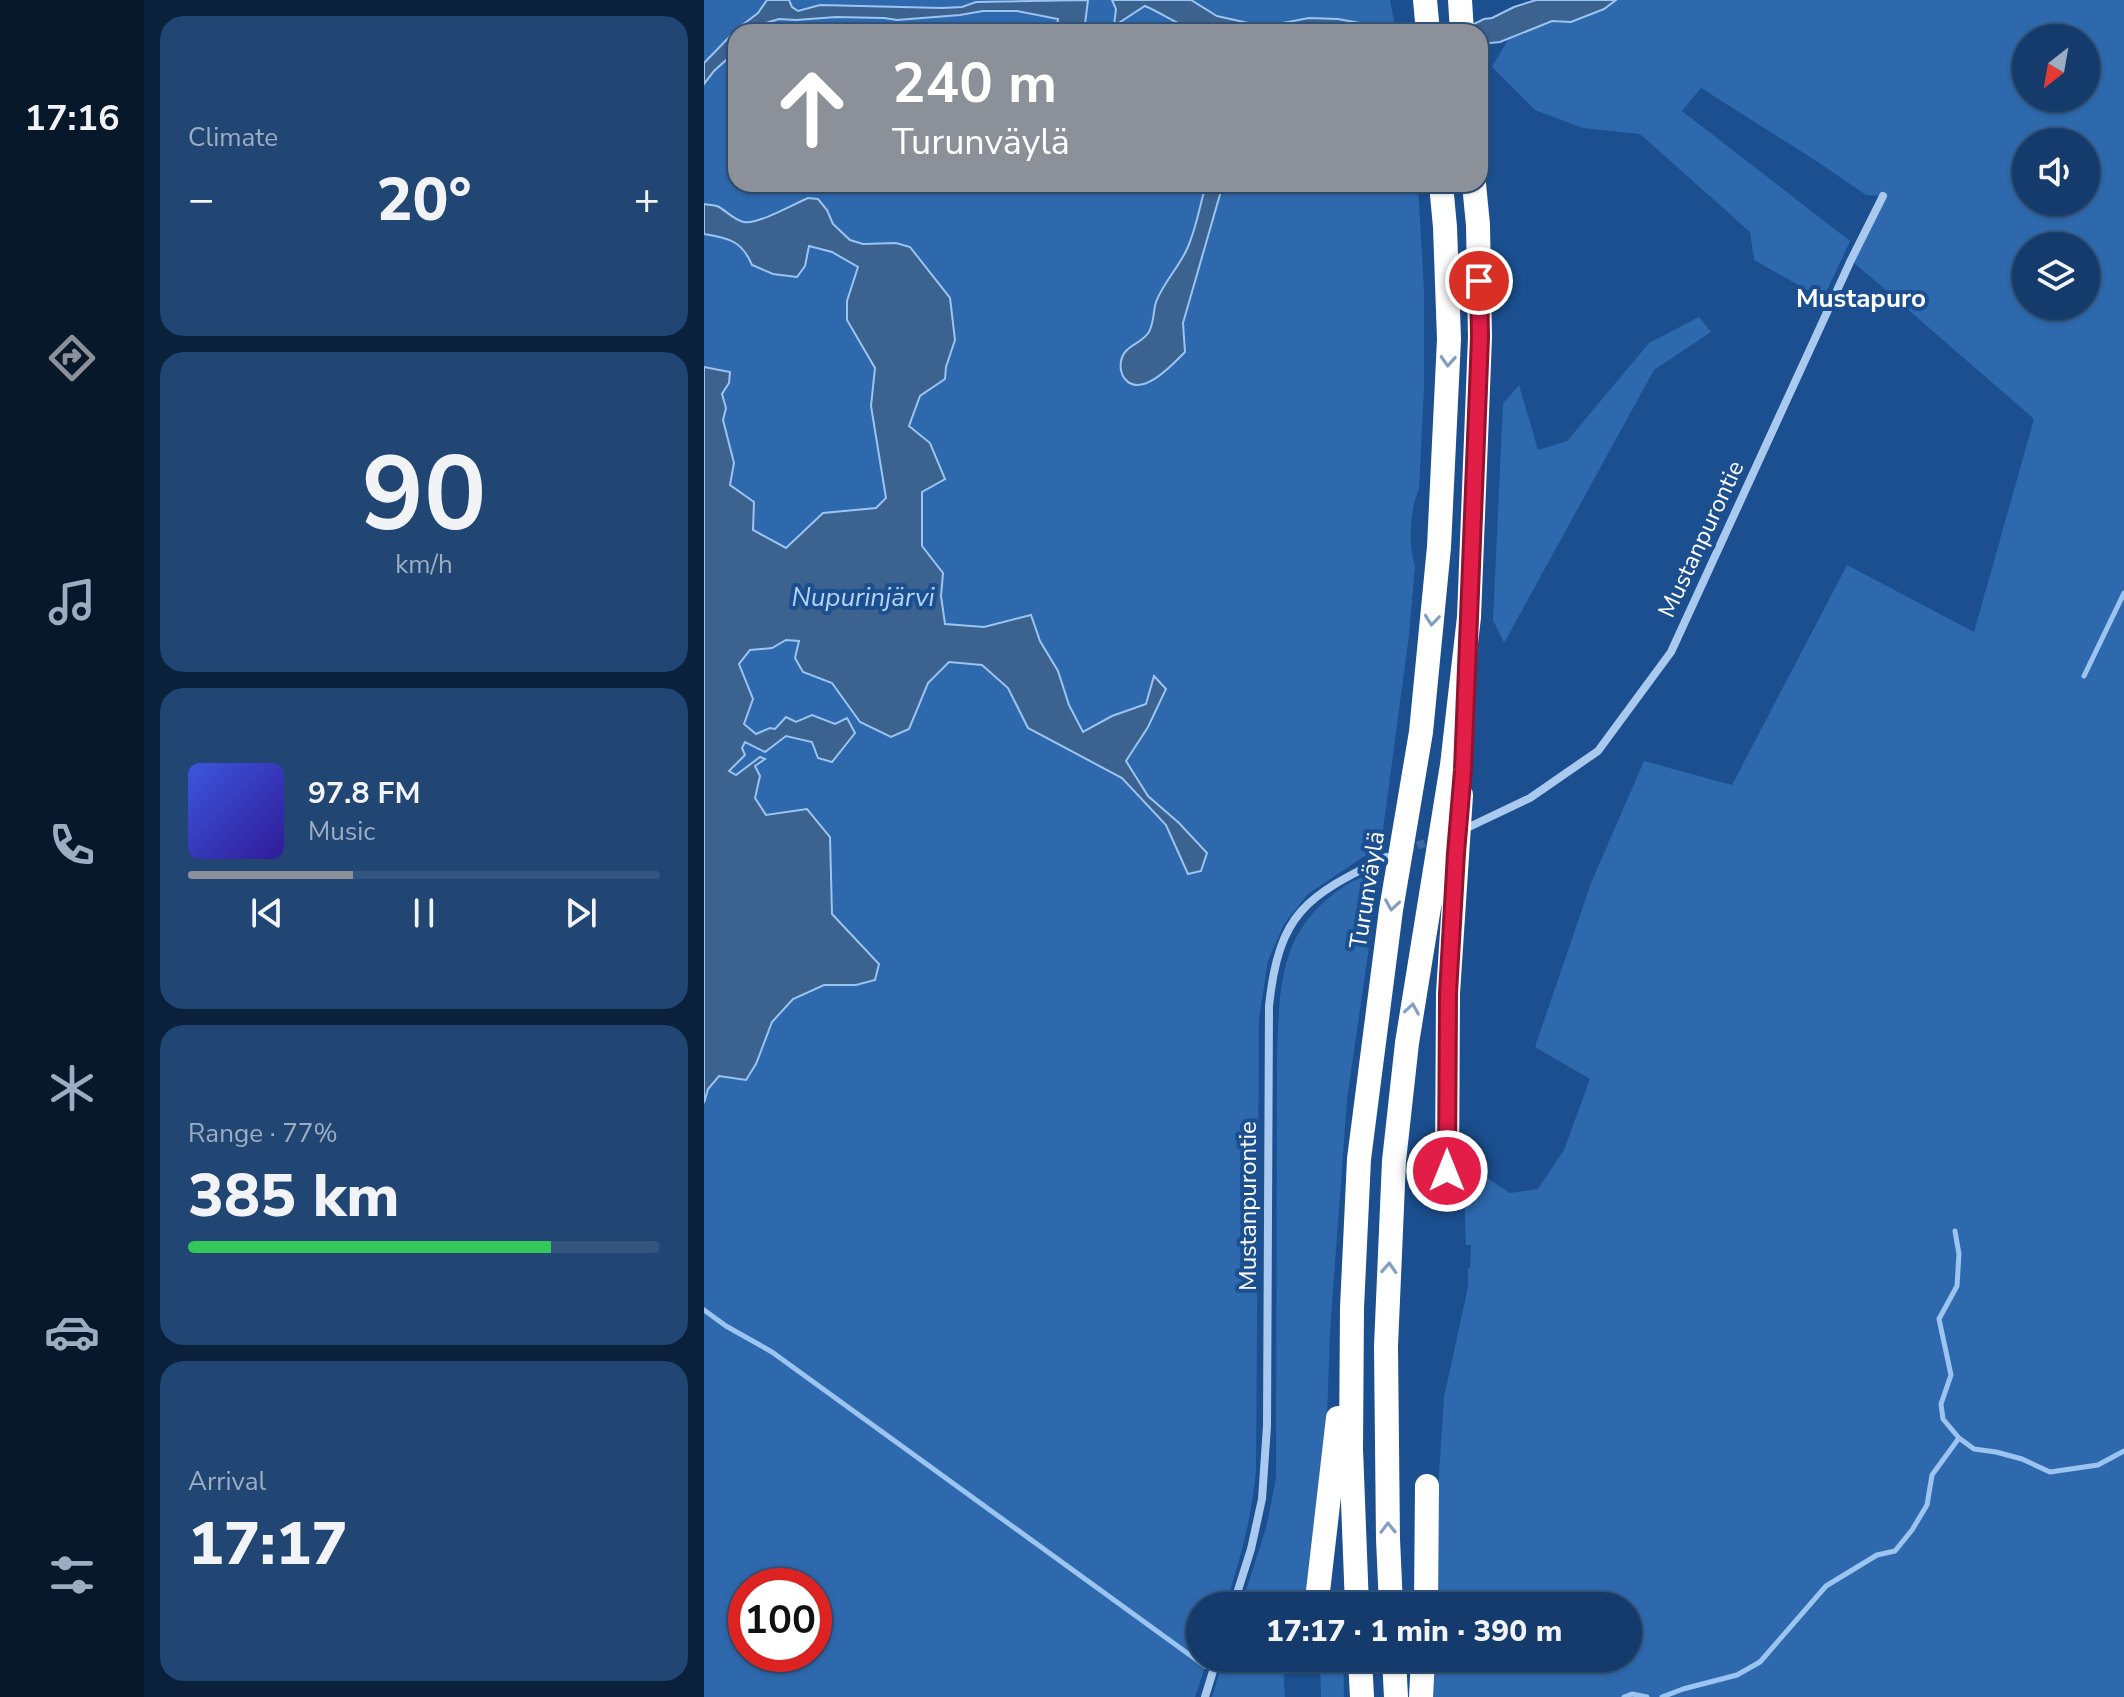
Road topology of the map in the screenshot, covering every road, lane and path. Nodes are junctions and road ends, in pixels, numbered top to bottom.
1 (1425, 0) edge
2 (1460, 0) edge
3 (1427, 24) edge
4 (1462, 24) edge
5 (1442, 192) edge
6 (1475, 192) edge
7 (1883, 196) dead end
8 (1469, 617) junction
9 (1469, 827) dead end
10 (1386, 857) dead end
11 (1447, 1171) dead end
12 (1352, 1308) junction
13 (1427, 1486) dead end
14 (1237, 1592) edge
15 (1318, 1592) edge
16 (1357, 1592) edge
17 (1390, 1592) edge
18 (1426, 1592) edge
19 (1213, 1672) edge
20 (1361, 1672) edge
21 (1395, 1672) edge
22 (1422, 1672) edge
23 (1205, 1697) edge
24 (1362, 1697) edge
25 (1396, 1697) edge
26 (1421, 1697) edge

1 - 3 highway
2 - 4 highway
5 -> 12 highway, Turunväylä
6 - 8 highway
7 - 9 street, Mustanpurontie
8 - 11 highway
17 -> 8 highway
10 - 14 street, Mustanpurontie
12 - 15 highway
12 - 16 highway, Turunväylä
13 - 18 highway
19 - 23 street
20 - 24 highway
21 - 25 highway
22 - 26 highway

